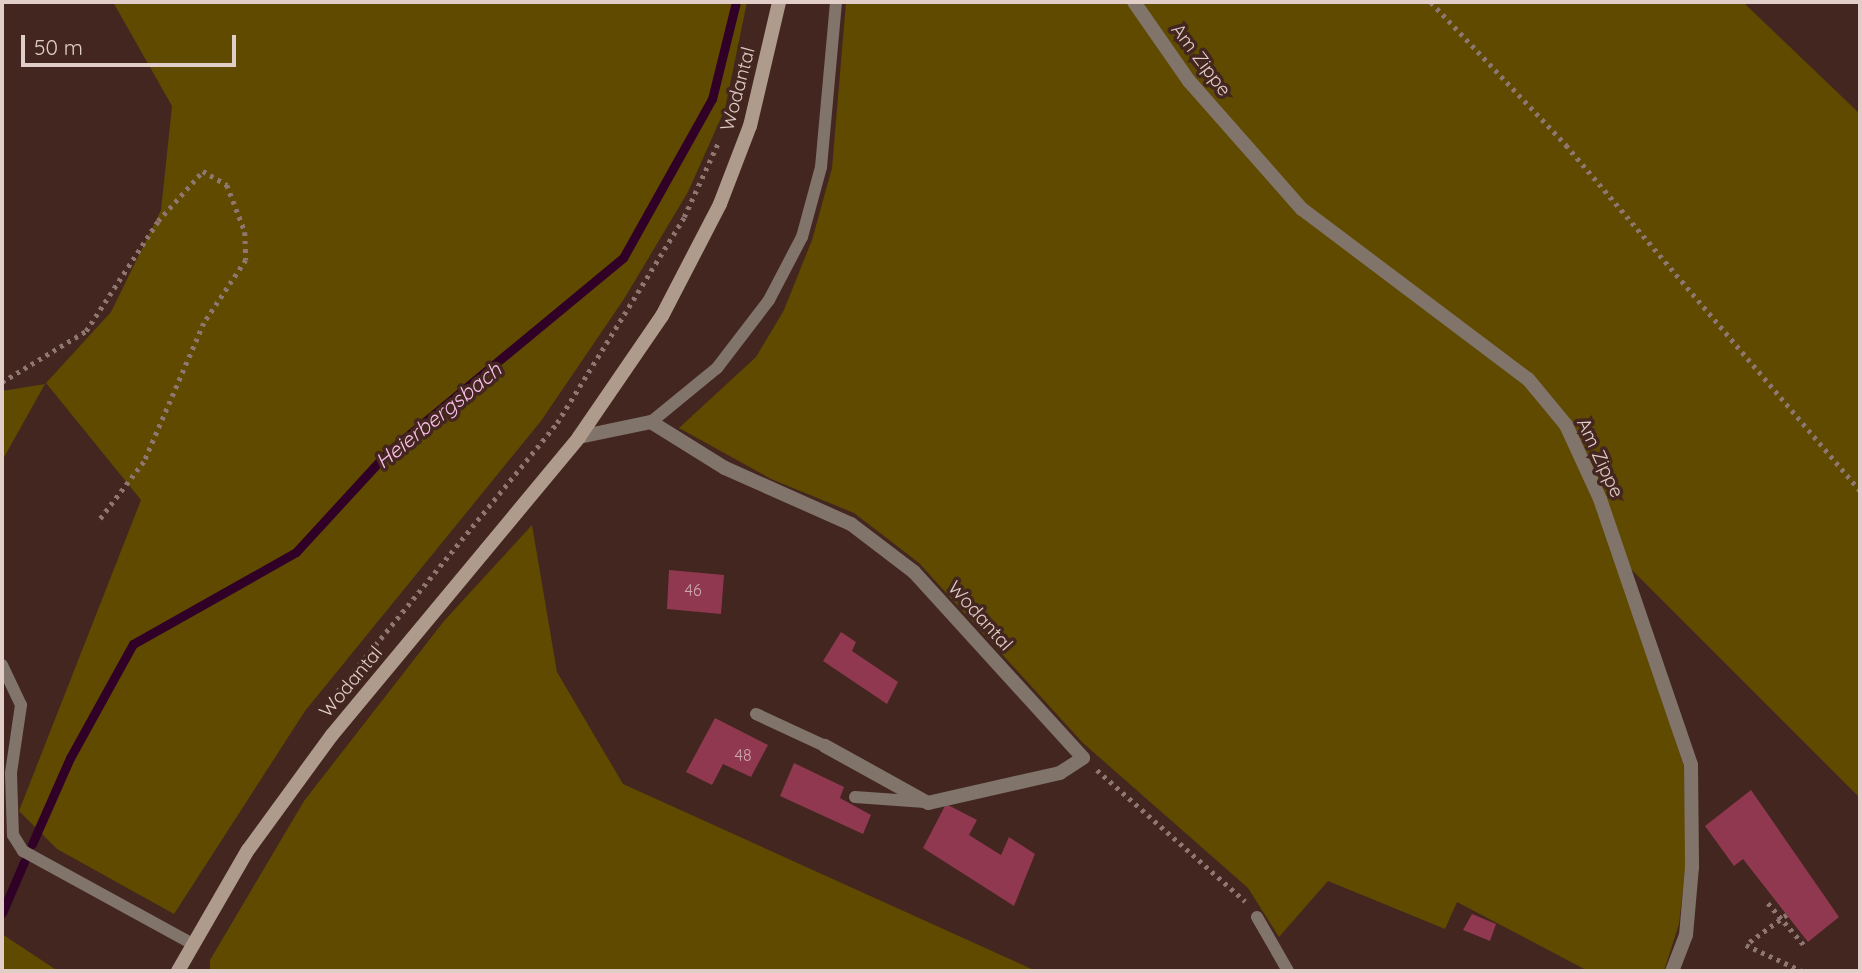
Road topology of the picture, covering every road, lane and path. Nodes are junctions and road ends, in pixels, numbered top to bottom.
1 (779, 2) edge
2 (836, 2) edge
3 (1135, 2) edge
4 (1431, 2) edge
5 (722, 135) dead end
6 (2, 382) edge
7 (651, 422) junction
8 (579, 437) junction
9 (1860, 491) edge
10 (98, 522) dead end
11 (2, 665) edge
12 (326, 705) dead end
13 (756, 713) dead end
14 (825, 746) joint
15 (1083, 758) junction
16 (855, 797) dead end
17 (928, 803) junction
18 (1768, 903) dead end
19 (1787, 915) dead end
20 (1257, 917) joint
21 (1780, 920) junction
22 (193, 944) junction
23 (1804, 945) dead end
24 (178, 971) edge
25 (1288, 971) edge
26 (1672, 971) edge
27 (1802, 971) edge
28 (1826, 971) edge
29 (1841, 971) edge

1 - 8 main road, Wodantal
2 - 7 lane
3 - 26 street, Am Zippe
4 - 9 path
5 - 12 path
6 - 10 path
7 - 8 street
7 - 15 street, Wodantal
8 - 22 main road, Wodantal
11 - 22 lane
13 - 14 lane
14 - 17 street
15 - 17 street
15 - 20 path
16 - 17 lane
18 - 21 path
19 - 21 path
20 - 25 lane
21 - 23 path
21 - 27 path
22 - 24 main road, Wodantal
28 - 29 path

